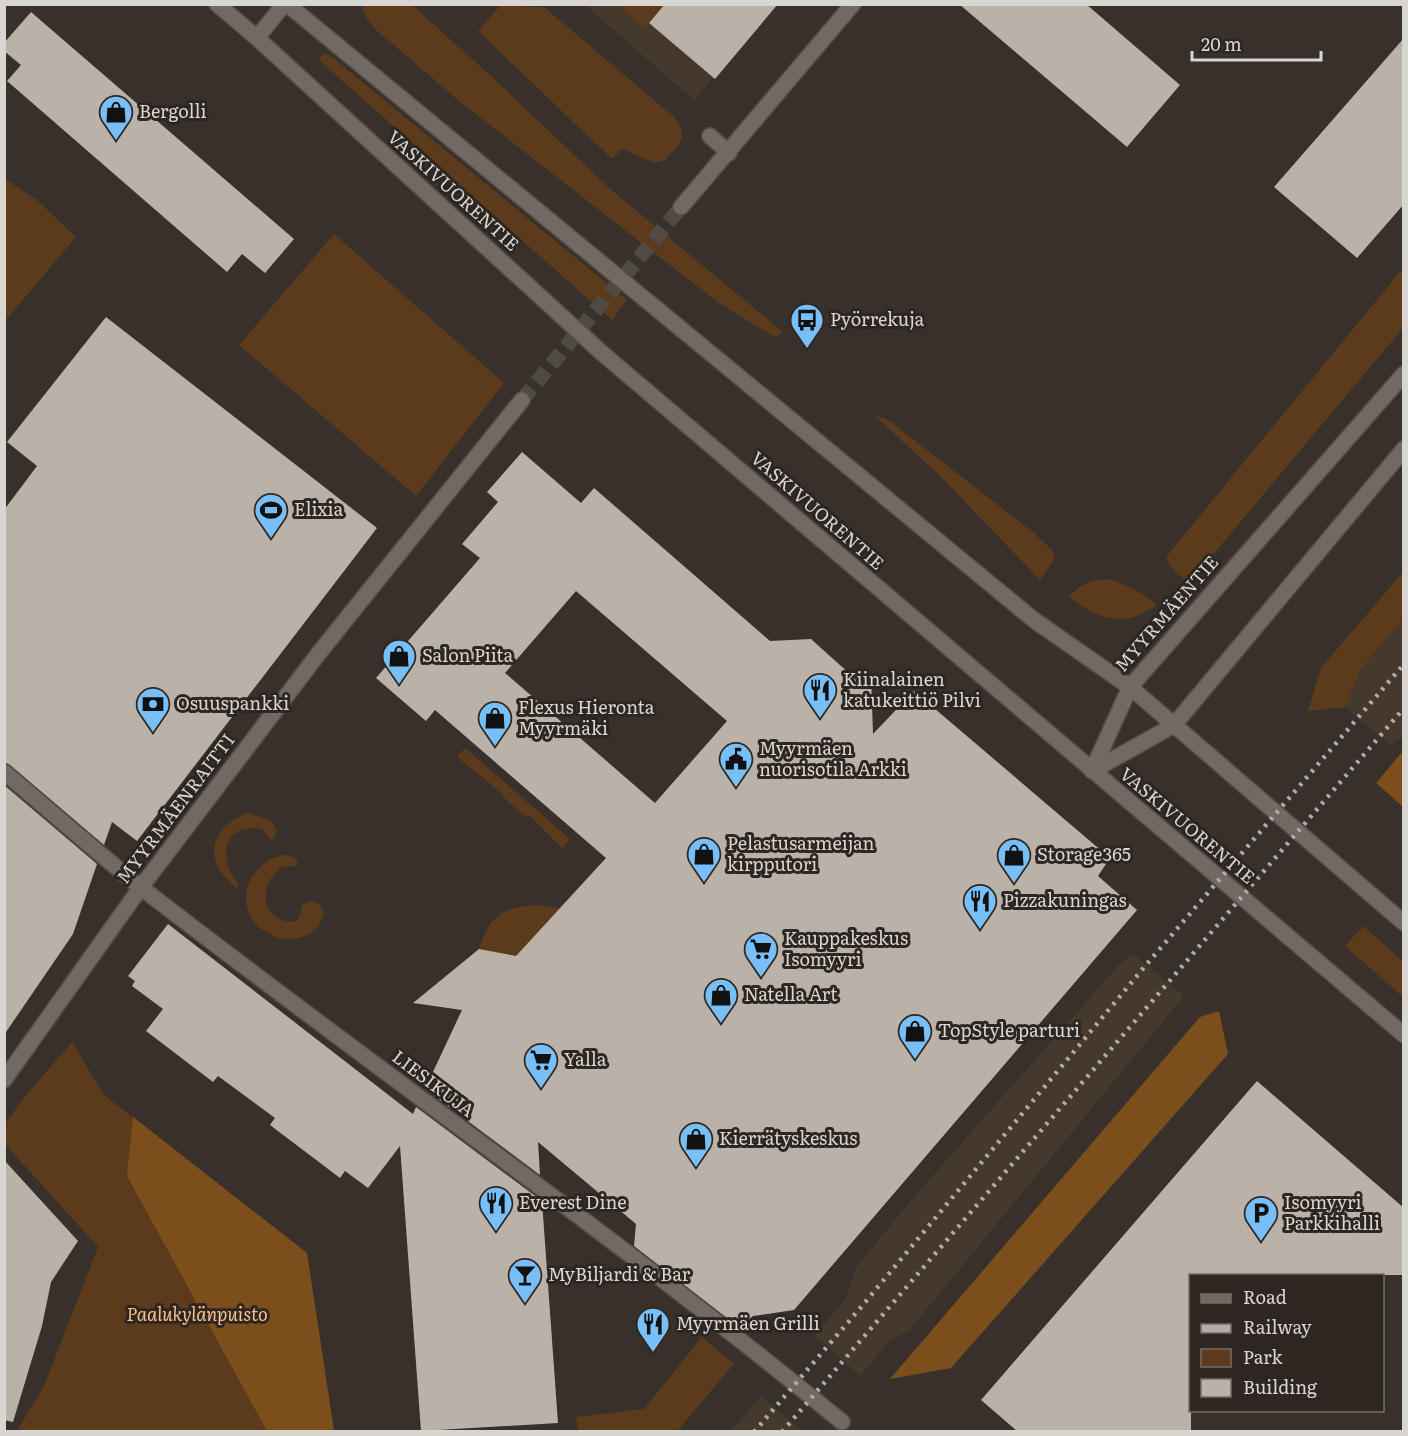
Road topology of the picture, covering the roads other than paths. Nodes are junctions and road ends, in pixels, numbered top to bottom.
1 (217, 4) edge
2 (286, 4) edge
3 (853, 4) edge
4 (257, 38) junction
5 (710, 136) dead end
6 (729, 153) junction
7 (681, 207) tunnel mouth
8 (1404, 374) edge
9 (522, 400) tunnel mouth
10 (1404, 449) edge
11 (1130, 687) junction
12 (1174, 725) junction
13 (1092, 771) junction
14 (4, 772) edge
15 (141, 887) junction
16 (1404, 923) edge
17 (1404, 1035) edge
18 (4, 1080) edge
19 (842, 1422) dead end

1 - 4 street, VASKIVUORENTIE
2 - 4 street
2 - 11 street, VASKIVUORENTIE
3 - 6 street
4 - 13 street, VASKIVUORENTIE
5 - 6 street
6 - 7 street
8 - 11 street, MYYRMÄENTIE
9 - 15 street, MYYRMÄENRAITTI
10 - 12 street
11 - 12 street, VASKIVUORENTIE
11 - 13 street, MYYRMÄENTIE
12 - 13 street
12 - 16 street, VASKIVUORENTIE
13 - 17 street, VASKIVUORENTIE
14 - 15 street, LIESIKUJA
15 - 18 street, MYYRMÄENRAITTI
15 - 19 street, LIESIKUJA

